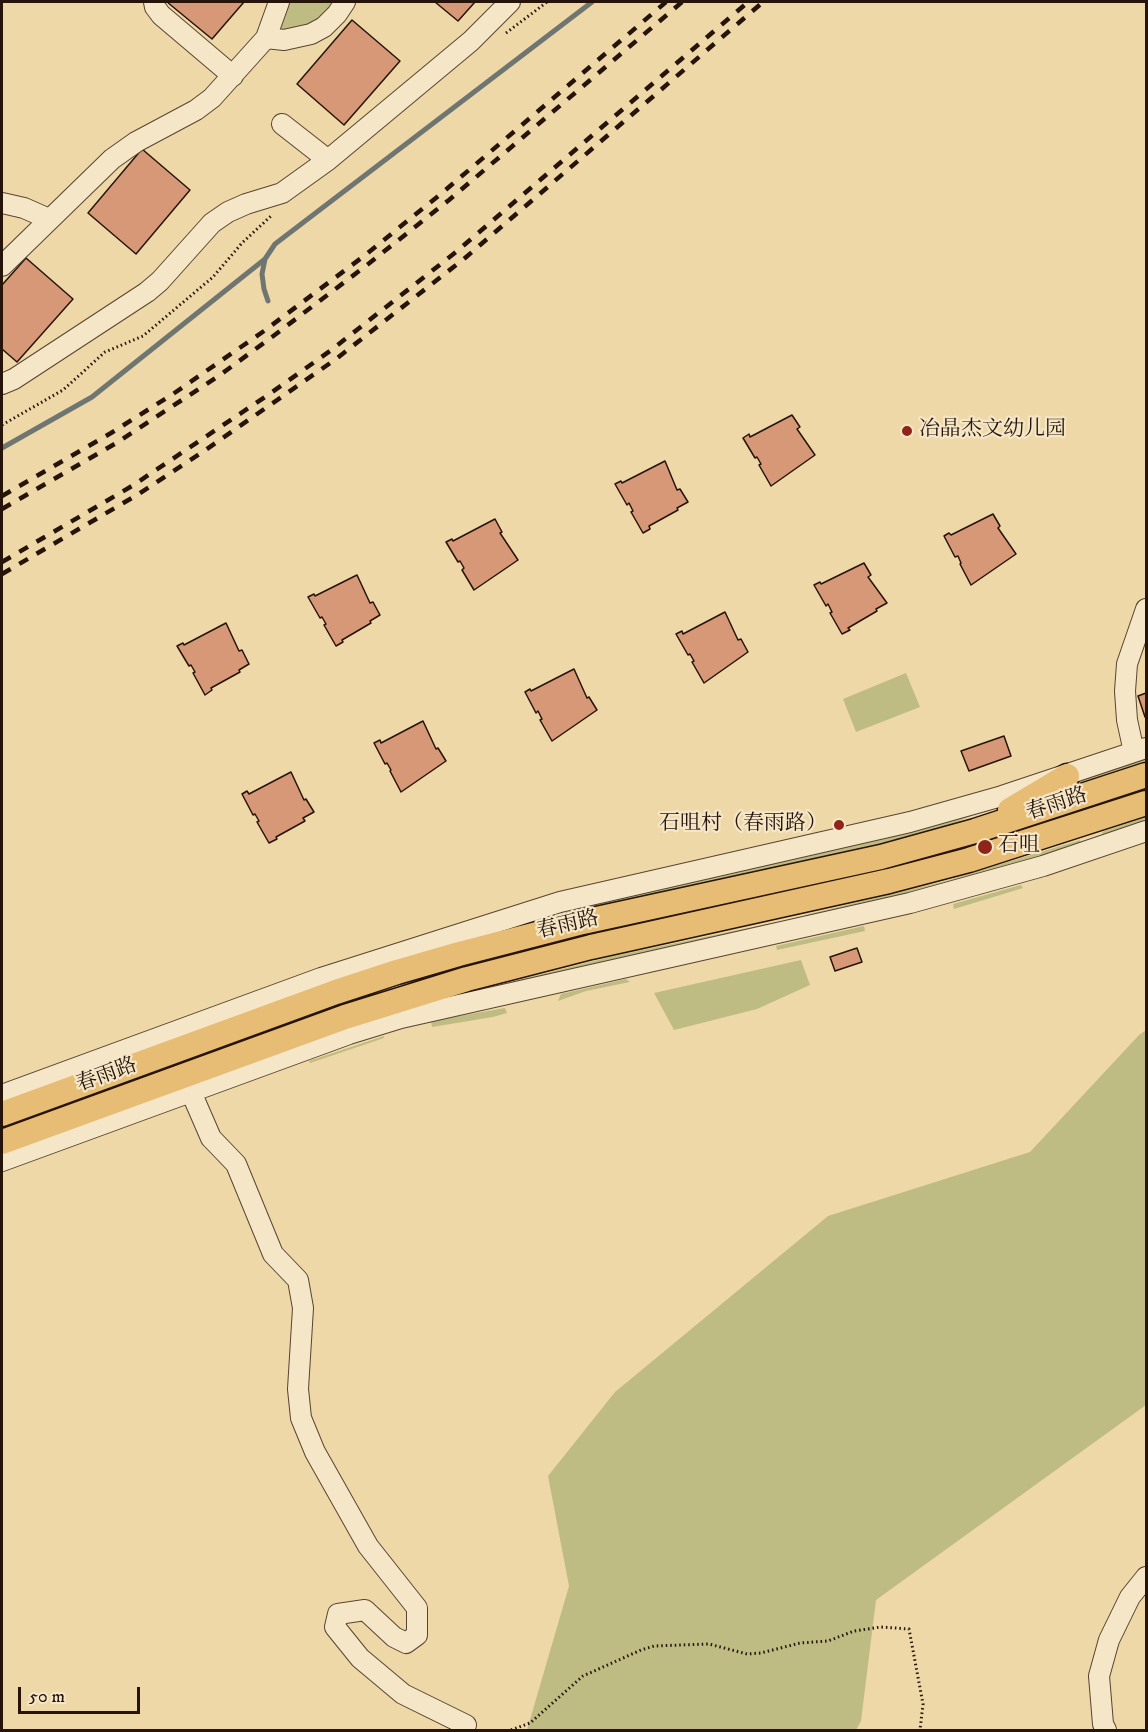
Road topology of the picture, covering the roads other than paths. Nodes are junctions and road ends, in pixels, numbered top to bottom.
1 (154, 2) edge
2 (279, 2) edge
3 (345, 2) edge
4 (510, 2) edge
5 (266, 38) junction
6 (233, 76) junction
7 (282, 124) dead end
8 (328, 160) junction
9 (2, 203) edge
10 (49, 219) junction
11 (2, 266) edge
12 (2, 384) edge
13 (1146, 609) edge
14 (1140, 750) edge
15 (1067, 776) junction
16 (1146, 776) edge
17 (1146, 803) edge
18 (975, 831) junction
19 (1146, 831) edge
20 (191, 1092) junction
21 (2, 1095) edge
22 (2, 1114) edge
23 (2, 1142) edge
24 (2, 1161) edge
25 (1146, 1577) edge
26 (466, 1725) dead end
27 (1106, 1731) edge

1 - 6 street
2 - 5 street
3 - 5 street
4 - 8 street
5 - 6 street
6 - 10 street
7 - 8 street
8 - 12 street
9 - 10 street
10 - 11 street
13 - 14 street
14 - 15 street
15 - 18 main road
15 - 21 street
16 - 18 main road, 春雨路
17 - 23 main road, 春雨路
18 - 22 main road, 春雨路
19 - 20 street
20 - 24 street
20 - 26 street
25 - 27 street

